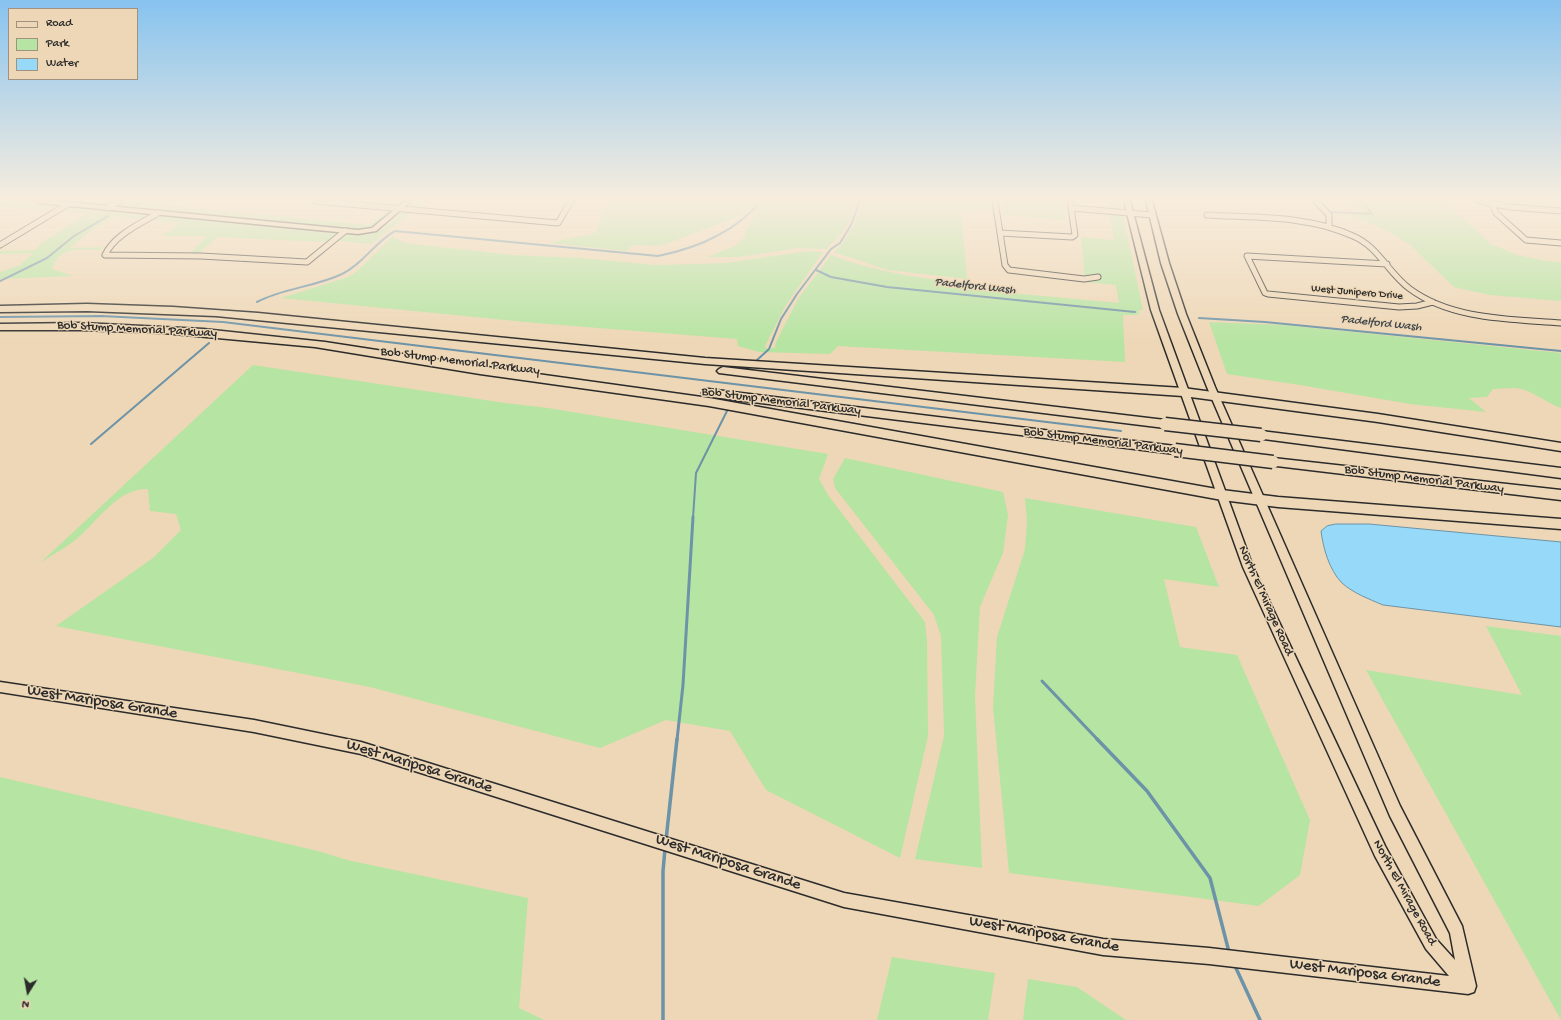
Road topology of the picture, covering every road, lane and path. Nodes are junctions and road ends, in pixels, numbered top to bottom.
1 (108, 249) edge
2 (323, 249) edge
3 (1002, 249) edge
4 (1139, 249) edge
5 (1162, 249) edge
6 (1373, 249) edge
7 (1387, 264) junction
8 (1098, 277) dead end
9 (1433, 302) junction
10 (0, 309) edge
11 (1561, 324) edge
12 (0, 327) edge
13 (776, 371) junction
14 (1183, 392) junction
15 (1215, 396) junction
16 (751, 404) junction
17 (1561, 447) edge
18 (1561, 473) edge
19 (1222, 495) junction
20 (1561, 495) edge
21 (1260, 500) junction
22 (1561, 524) edge
23 (0, 687) edge
24 (1468, 986) junction

1 - 2 street
3 - 8 street
4 - 14 main road, North El Mirage Road
5 - 15 main road, North El Mirage Road
6 - 7 street
7 - 9 street
7 - 9 street, West Junipero Drive
9 - 11 street
10 - 13 highway, Bob Stump Memorial Parkway
12 - 16 highway, Bob Stump Memorial Parkway
13 - 14 highway
13 - 18 highway, Bob Stump Memorial Parkway, bridge
14 - 15 highway
14 - 19 main road, North El Mirage Road
15 - 17 highway
15 - 21 main road, North El Mirage Road
16 - 19 highway
16 - 20 highway, Bob Stump Memorial Parkway, bridge
19 - 21 highway
19 - 24 main road, North El Mirage Road
21 - 22 highway
21 - 24 main road, North El Mirage Road
23 - 24 main road, West Mariposa Grande

